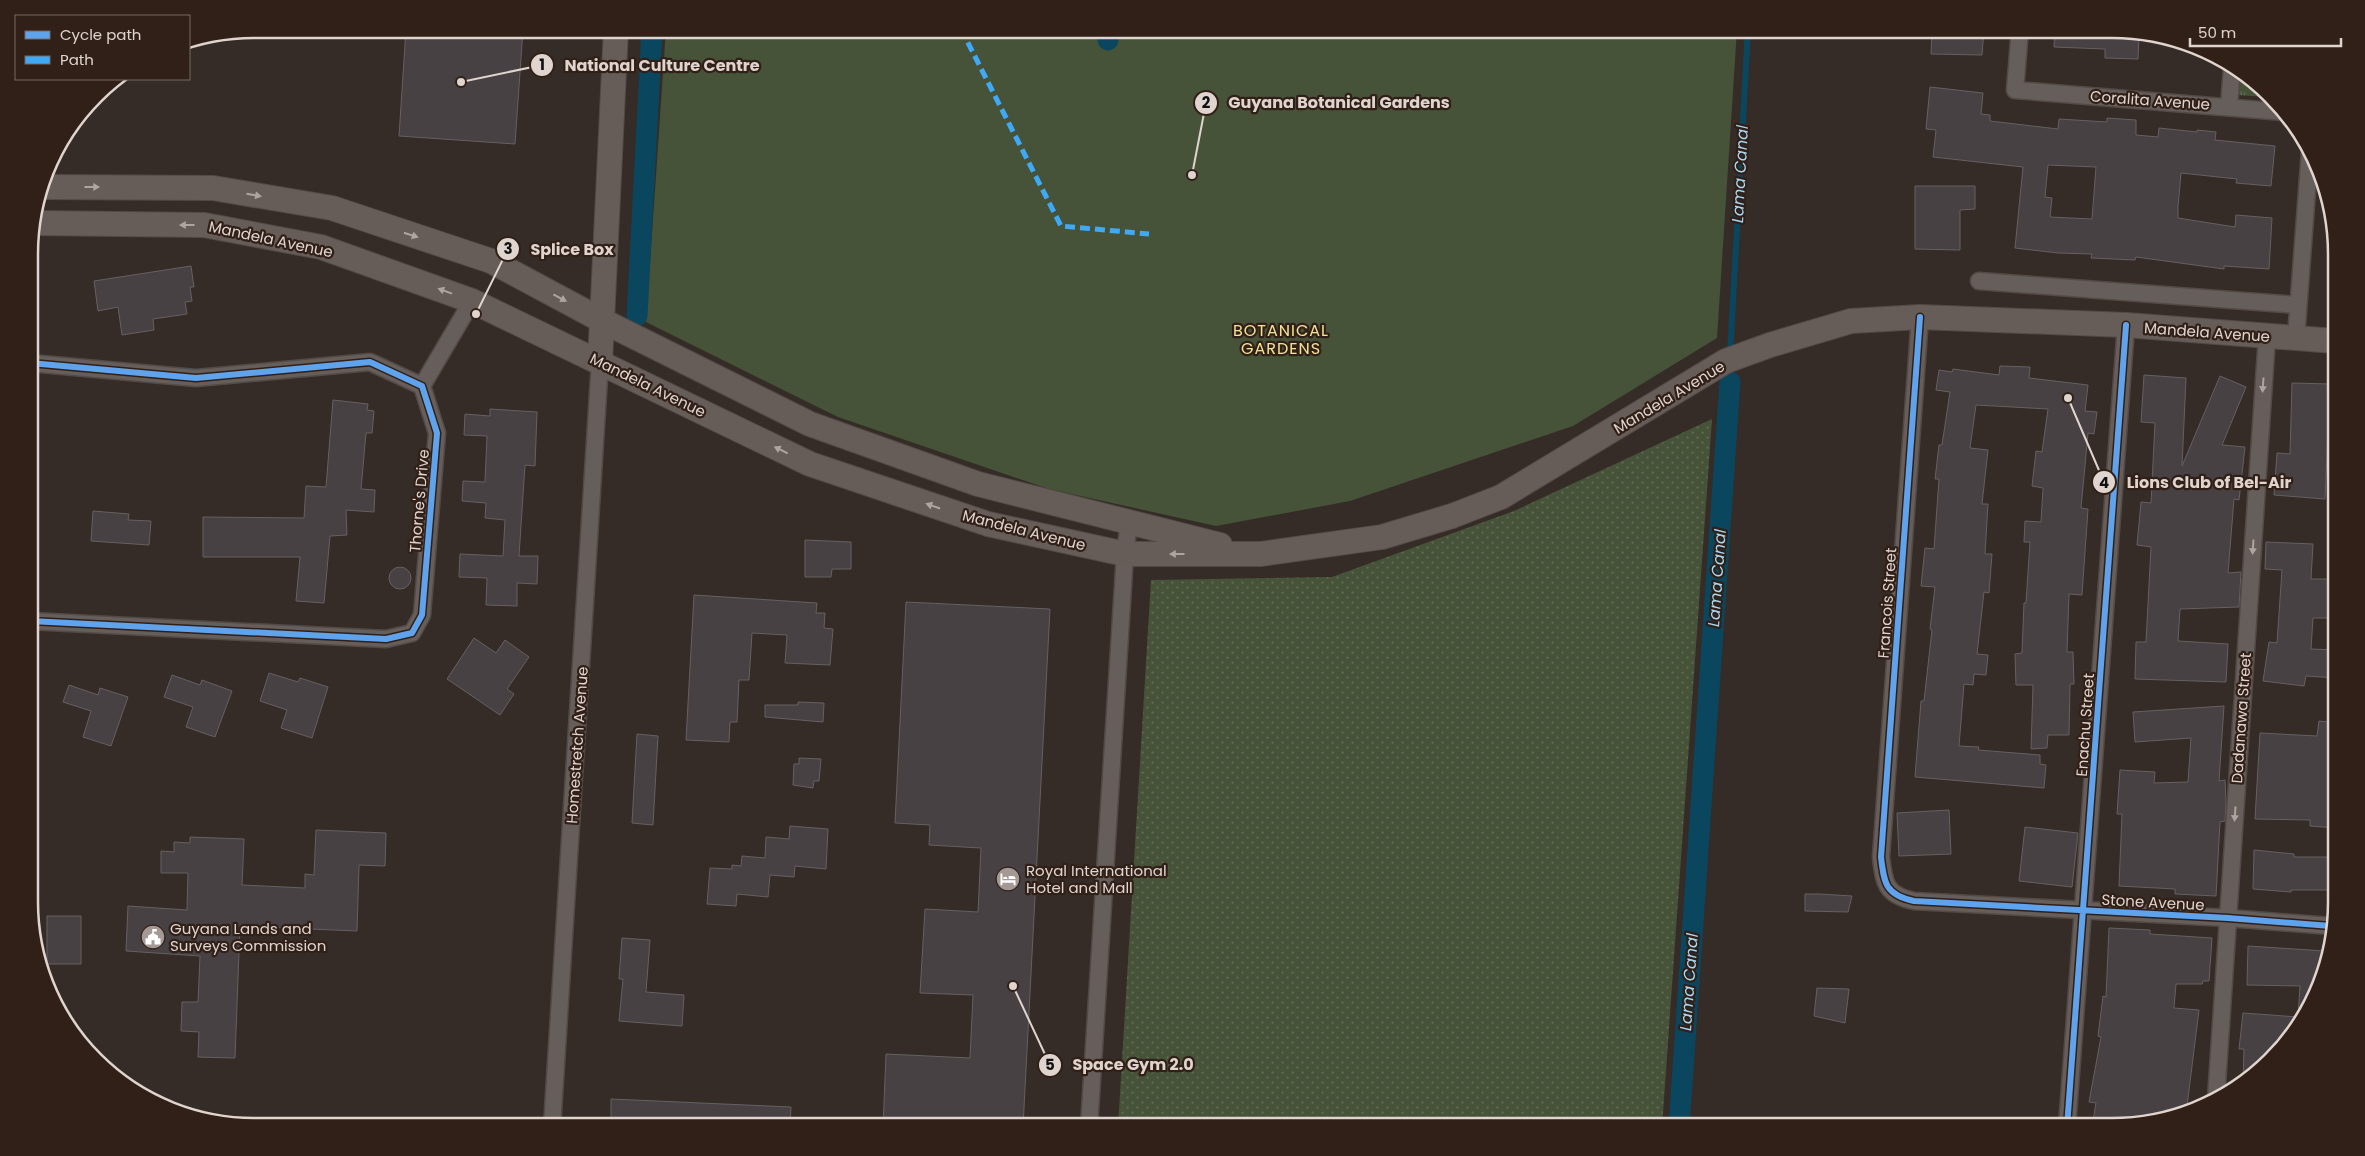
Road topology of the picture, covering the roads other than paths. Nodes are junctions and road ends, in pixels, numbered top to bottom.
1 (616, 38) edge
2 (2019, 38) edge
3 (2232, 74) edge
4 (2229, 106) junction
5 (2274, 111) edge
6 (2309, 166) edge
7 (48, 187) edge
8 (39, 223) edge
9 (1979, 281) dead end
10 (472, 300) junction
11 (2298, 305) junction
12 (1920, 317) junction
13 (603, 321) junction
14 (2126, 326) junction
15 (2267, 336) junction
16 (2296, 338) junction
17 (2328, 341) edge
18 (600, 362) junction
19 (38, 363) edge
20 (422, 386) junction
21 (1129, 523) junction
22 (1125, 554) junction
23 (1261, 554) junction
24 (38, 621) edge
25 (1888, 889) joint
26 (2084, 911) junction
27 (2228, 918) junction
28 (2326, 926) edge
29 (2217, 1091) edge
30 (553, 1118) edge
31 (1090, 1118) edge
32 (2068, 1118) edge

1 - 13 main road
2 - 4 street, Coralita Avenue
3 - 4 street
4 - 5 street, Coralita Avenue
6 - 11 street
7 -> 13 main road, Mandela Avenue
10 -> 8 main road, Mandela Avenue
9 - 11 street
10 - 18 main road, Mandela Avenue
10 - 20 street
11 - 16 street
12 - 14 main road, Mandela Avenue
12 - 23 main road, Mandela Avenue
12 - 25 street, Francois Street
13 - 18 main road
13 - 21 main road, Mandela Avenue
14 - 15 main road, Mandela Avenue
14 - 26 street, Enachu Street
15 - 16 main road, Mandela Avenue
15 -> 27 street, Dadanawa Street
16 - 17 main road, Mandela Avenue
22 -> 18 main road, Mandela Avenue
18 - 30 street, Homestretch Avenue
19 - 20 street
20 - 24 street, Thorne's Drive
21 - 22 street
21 - 23 main road, Mandela Avenue
23 -> 22 main road, Mandela Avenue
22 - 31 street
25 - 26 street, Stone Avenue
26 - 27 street, Stone Avenue
26 - 32 street, Enachu Street
27 - 28 street, Stone Avenue
27 - 29 street, Dadanawa Street

